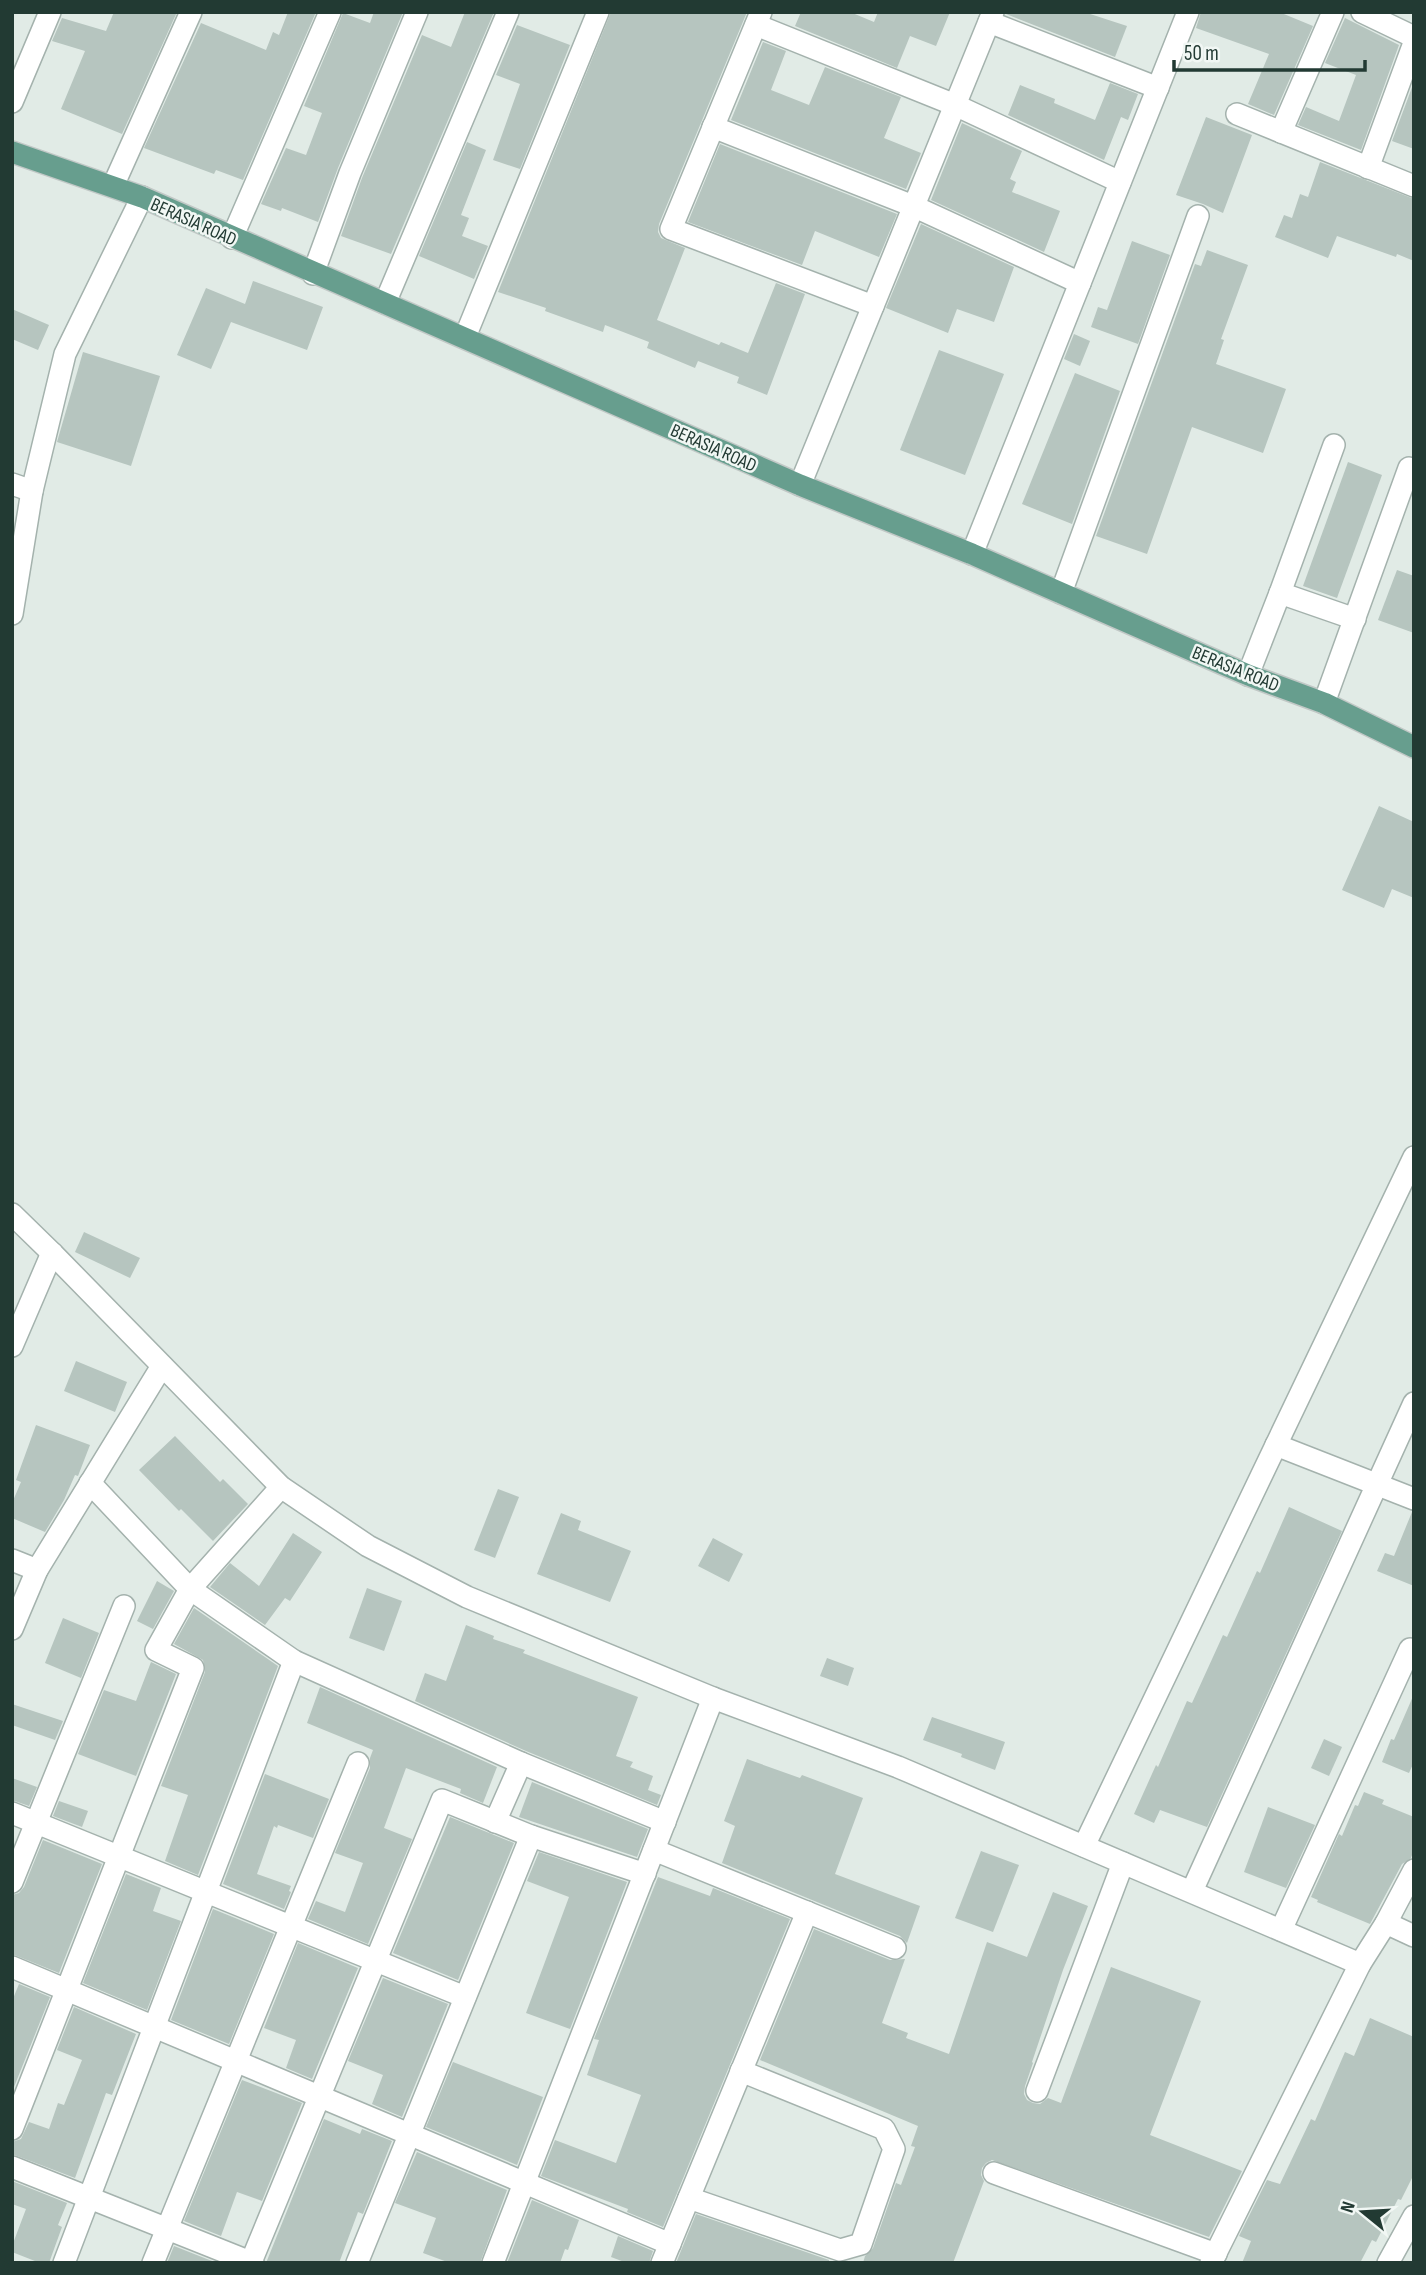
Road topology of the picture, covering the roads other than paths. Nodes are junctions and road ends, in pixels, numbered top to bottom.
1 (50, 12) edge
2 (191, 12) edge
3 (330, 12) edge
4 (417, 12) edge
5 (508, 12) edge
6 (598, 12) edge
7 (1188, 12) edge
8 (1333, 12) edge
9 (1362, 12) edge
10 (988, 16) edge
11 (759, 19) edge
12 (1414, 37) edge
13 (1414, 43) edge
14 (1158, 88) junction
15 (12, 102) edge
16 (955, 105) junction
17 (1237, 114) dead end
18 (713, 127) junction
19 (1281, 132) junction
20 (12, 152) edge
21 (1368, 168) junction
22 (1120, 182) junction
23 (113, 186) junction
24 (1414, 186) edge
25 (142, 197) junction
26 (914, 206) junction
27 (1198, 216) dead end
28 (232, 237) junction
29 (313, 274) junction
30 (1080, 283) junction
31 (385, 303) junction
32 (873, 306) junction
33 (465, 337) junction
34 (1334, 445) dead end
35 (1409, 468) dead end
36 (800, 485) junction
37 (22, 487) edge
38 (972, 554) junction
39 (1061, 593) junction
40 (1280, 593) junction
41 (12, 614) edge
42 (1355, 619) junction
43 (1248, 675) junction
44 (1324, 703) junction
45 (1414, 747) edge
46 (1414, 1157) edge
47 (12, 1214) edge
48 (52, 1253) junction
49 (12, 1346) edge
50 (162, 1366) junction
51 (1414, 1403) edge
52 (1276, 1445) junction
53 (90, 1483) junction
54 (1376, 1484) junction
55 (281, 1487) junction
56 (1414, 1499) edge
57 (12, 1560) edge
58 (37, 1570) junction
59 (190, 1589) junction
60 (124, 1606) dead end
61 (12, 1629) edge
62 (1410, 1649) dead end
63 (294, 1661) junction
64 (713, 1698) junction
65 (358, 1763) dead end
66 (521, 1763) junction
67 (12, 1813) edge
68 (495, 1822) junction
69 (664, 1822) junction
70 (37, 1823) junction
71 (531, 1836) junction
72 (1084, 1846) junction
73 (654, 1850) junction
74 (119, 1856) junction
75 (1123, 1863) junction
76 (1414, 1870) edge
77 (645, 1874) junction
78 (12, 1882) edge
79 (1192, 1891) junction
80 (207, 1892) junction
81 (807, 1912) junction
82 (1386, 1923) junction
83 (291, 1926) junction
84 (1281, 1930) junction
85 (1414, 1936) edge
86 (895, 1948) dead end
87 (376, 1961) junction
88 (1360, 1964) junction
89 (12, 1967) edge
90 (67, 1989) junction
91 (465, 1997) junction
92 (155, 2026) junction
93 (236, 2061) junction
94 (741, 2071) junction
95 (1037, 2091) dead end
96 (320, 2096) junction
97 (12, 2129) edge
98 (410, 2134) junction
99 (12, 2167) edge
100 (994, 2173) dead end
101 (524, 2182) junction
102 (89, 2197) junction
103 (689, 2198) junction
104 (1414, 2216) edge
105 (167, 2228) junction
106 (666, 2253) edge
107 (1213, 2260) edge
108 (252, 2262) edge
109 (64, 2263) edge
110 (153, 2263) edge
111 (357, 2263) edge
112 (493, 2263) edge
113 (1388, 2263) edge

1 - 15 street
2 - 23 street
3 - 28 street
4 - 29 street
5 - 31 street
6 - 33 street
7 - 14 street
8 - 19 street
9 - 12 street
10 - 14 street
10 - 16 street
11 - 16 street
11 - 18 street
13 - 21 street
14 - 22 street
16 - 22 street
16 - 26 street
17 - 19 street
18 - 26 street
18 - 32 street
19 - 21 street
20 - 23 main road, BERASIA ROAD
21 - 24 street
22 - 30 street
23 - 25 main road, BERASIA ROAD
25 - 28 main road, BERASIA ROAD
25 - 37 street
26 - 30 street
26 - 32 street
27 - 39 street
28 - 29 main road, BERASIA ROAD
29 - 31 main road, BERASIA ROAD
30 - 38 street
31 - 33 main road, BERASIA ROAD
32 - 36 street
33 - 36 main road, BERASIA ROAD
34 - 40 street
35 - 42 street
36 - 38 main road, BERASIA ROAD
37 - 41 street
38 - 39 main road, BERASIA ROAD
39 - 43 main road, BERASIA ROAD
40 - 42 street
40 - 43 street
42 - 44 street
43 - 44 main road, BERASIA ROAD
44 - 45 main road, BERASIA ROAD
46 - 52 street
47 - 48 street
48 - 49 street
48 - 50 street
50 - 53 street
50 - 55 street
51 - 54 street
52 - 54 street
52 - 72 street
53 - 58 street
53 - 59 street
54 - 56 street
54 - 79 street
55 - 59 street
55 - 64 street
57 - 58 street
58 - 61 street
59 - 63 street
59 - 74 street
60 - 70 street
62 - 84 street
63 - 66 street
63 - 80 street
64 - 69 street
64 - 72 street
65 - 83 street
66 - 68 street
66 - 69 street
67 - 70 street
68 - 71 street
68 - 87 street
69 - 73 street
70 - 74 street
70 - 78 street
71 - 77 street
71 - 91 street
72 - 75 street
73 - 77 street
73 - 81 street
74 - 80 street
74 - 90 street
75 - 79 street
75 - 95 street
76 - 82 street
77 - 101 street
79 - 84 street
80 - 83 street
80 - 92 street
81 - 86 street
81 - 94 street
82 - 85 street
82 - 88 street
83 - 87 street
83 - 93 street
84 - 88 street
87 - 91 street
87 - 96 street
88 - 107 street
89 - 90 street
90 - 92 street
90 - 97 street
91 - 98 street
92 - 93 street
92 - 102 street
93 - 96 street
93 - 105 street
94 - 103 street
94 - 103 street
96 - 98 street
96 - 108 street
98 - 101 street
98 - 111 street
99 - 102 street
100 - 107 street
101 - 106 street
101 - 112 street
102 - 105 street
102 - 109 street
103 - 106 street
104 - 113 street
105 - 108 street
105 - 110 street

